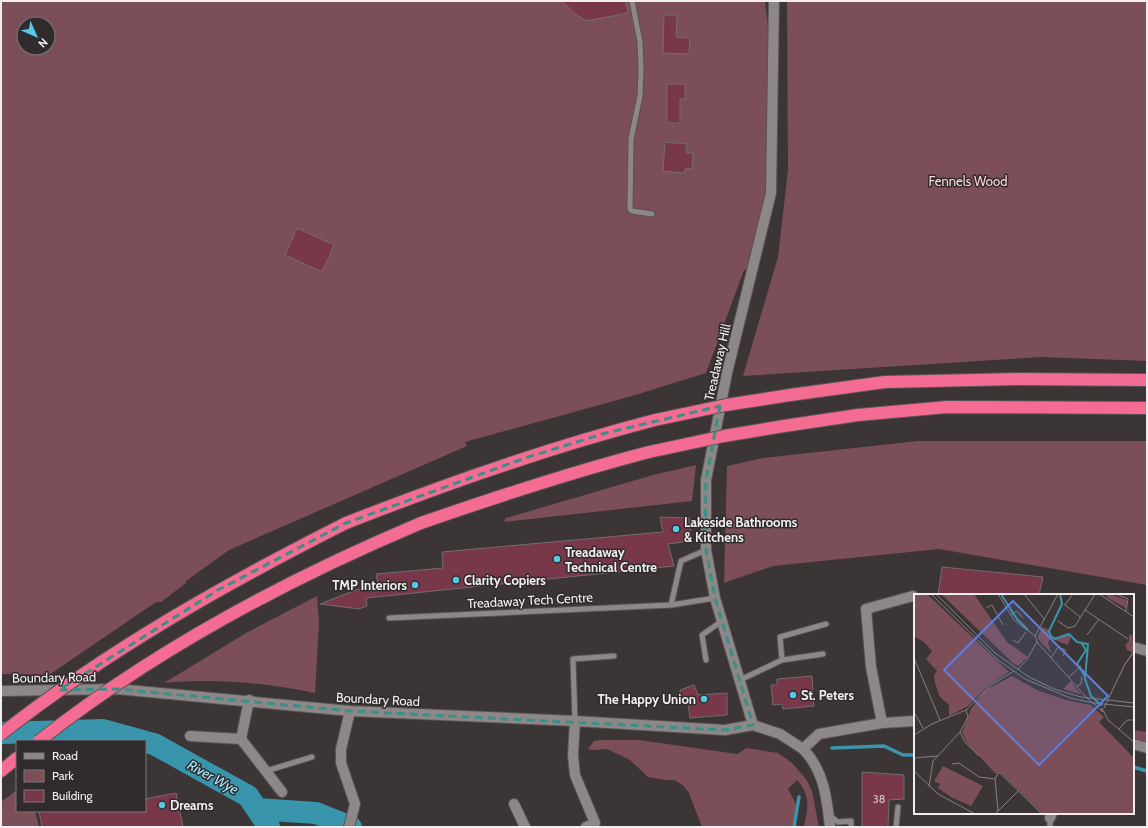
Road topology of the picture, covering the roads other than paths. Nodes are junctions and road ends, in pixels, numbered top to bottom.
1 (632, 1) edge
2 (774, 1) edge
3 (652, 214) dead end
4 (1147, 380) edge
5 (1147, 408) edge
6 (706, 550) junction
7 (913, 596) dead end
8 (715, 598) junction
9 (671, 605) junction
10 (389, 618) dead end
11 (722, 621) junction
12 (826, 624) dead end
13 (1134, 647) edge
14 (1147, 651) edge
15 (823, 654) dead end
16 (614, 656) dead end
17 (706, 660) dead end
18 (782, 660) junction
19 (740, 680) junction
20 (1, 690) edge
21 (249, 700) junction
22 (350, 711) junction
23 (575, 721) junction
24 (914, 721) edge
25 (882, 724) junction
26 (753, 725) junction
27 (1, 734) edge
28 (190, 736) dead end
29 (241, 739) junction
30 (40, 740) edge
31 (1134, 744) edge
32 (1147, 748) edge
33 (803, 749) junction
34 (312, 757) dead end
35 (16, 759) edge
36 (1, 771) edge
37 (266, 771) junction
38 (282, 792) dead end
39 (514, 804) dead end
40 (898, 807) dead end
41 (829, 816) junction
42 (349, 827) edge
43 (525, 827) edge
44 (586, 827) edge
45 (830, 827) edge
46 (851, 827) edge
47 (896, 827) edge

1 - 3 lane
2 - 6 street, Treadaway Hill
4 - 27 highway, bridge
5 - 30 highway, bridge
6 - 8 street, Treadaway Hill
6 - 9 lane
7 - 25 street
8 - 9 lane, Treadaway Tech Centre
8 - 11 street, Treadaway Hill
9 - 10 lane, Treadaway Tech Centre
11 - 17 lane
11 - 19 street, Treadaway Hill
12 - 18 lane
13 - 14 street
15 - 18 lane
16 - 23 lane
18 - 19 lane
19 - 26 street, Treadaway Hill
20 - 21 street, Boundary Road
21 - 22 street, Boundary Road
21 - 29 street
22 - 23 street, Boundary Road
22 - 42 street
23 - 26 street, Boundary Road
23 - 44 street
24 - 25 street
25 - 33 street
26 - 33 street
28 - 29 street
29 - 37 street
31 - 32 street
33 - 41 street
34 - 37 lane
35 - 36 highway
37 - 38 street
39 - 43 street
40 - 47 lane
41 - 45 street
41 - 46 lane

